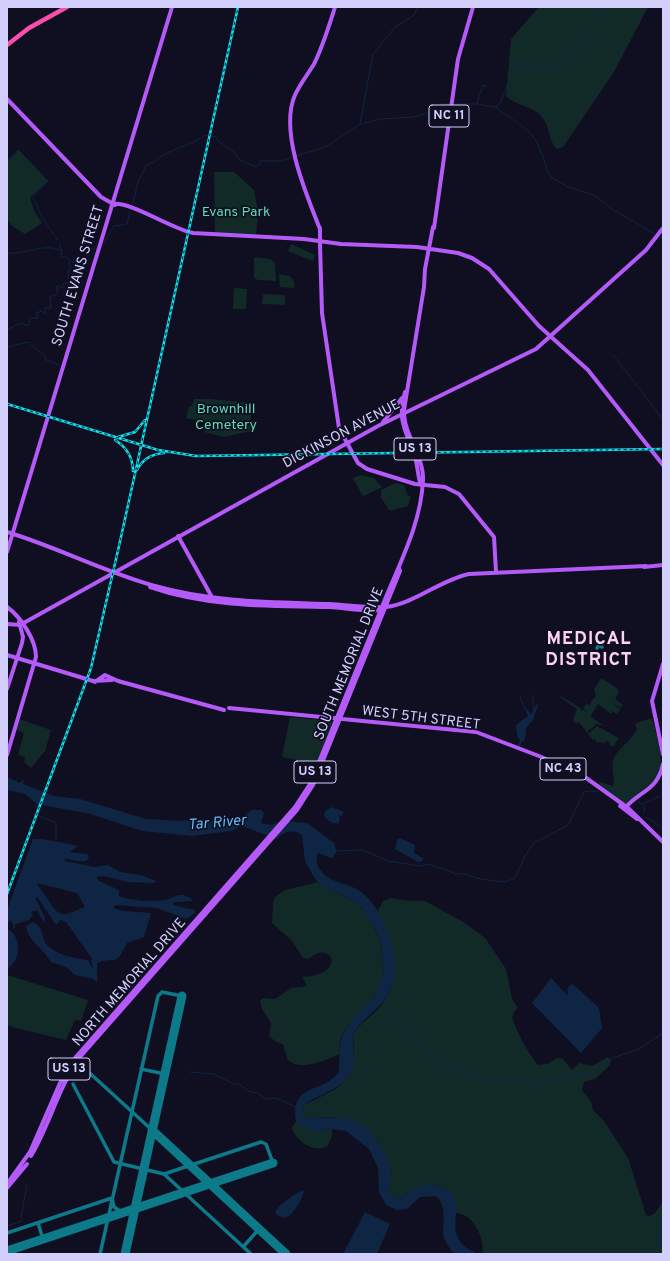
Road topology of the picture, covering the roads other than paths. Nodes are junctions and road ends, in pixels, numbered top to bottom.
1 (67, 7) edge
2 (172, 7) edge
3 (336, 7) edge
4 (473, 7) edge
5 (7, 45) edge
6 (7, 99) edge
7 (113, 204) junction
8 (663, 228) edge
9 (174, 229) junction
10 (206, 234) junction
11 (194, 236) junction
12 (238, 236) junction
13 (249, 237) junction
14 (228, 238) junction
15 (292, 238) junction
16 (282, 240) junction
17 (309, 240) junction
18 (320, 242) junction
19 (430, 248) junction
20 (550, 337) junction
21 (407, 390) junction
22 (404, 396) junction
23 (402, 414) junction
24 (393, 419) junction
25 (402, 421) junction
26 (378, 426) junction
27 (346, 444) junction
28 (663, 465) edge
29 (421, 485) junction
30 (7, 532) edge
31 (13, 534) junction
32 (178, 536) junction
33 (7, 552) edge
34 (663, 565) edge
35 (399, 568) junction
36 (496, 572) junction
37 (427, 591) junction
38 (390, 598) junction
39 (213, 599) junction
40 (397, 605) junction
41 (7, 608) edge
42 (383, 609) junction
43 (373, 611) junction
44 (378, 617) junction
45 (7, 624) edge
46 (21, 624) junction
47 (28, 634) junction
48 (23, 637) junction
49 (7, 655) edge
50 (17, 658) junction
51 (35, 664) junction
52 (663, 664) edge
53 (7, 689) edge
54 (653, 694) junction
55 (652, 706) junction
56 (657, 716) junction
57 (339, 719) junction
58 (423, 727) junction
59 (663, 740) edge
60 (7, 754) edge
61 (663, 754) edge
62 (663, 764) edge
63 (663, 774) edge
64 (626, 808) junction
65 (663, 842) edge
66 (264, 845) joint
67 (663, 845) edge
68 (118, 1011) junction
69 (7, 1184) edge
70 (7, 1188) edge

1 - 5 highway
2 - 7 main road, SOUTH EVANS STREET
3 - 18 main road
4 - 19 main road, SOUTH MEMORIAL DRIVE / NC 11
6 - 7 main road
7 - 9 main road
7 - 31 main road, SOUTH EVANS STREET
8 - 20 main road, DICKINSON AVENUE
9 - 10 main road
9 - 11 main road
10 - 11 main road
10 - 12 main road
11 - 14 main road
12 - 13 main road
12 - 14 main road
13 - 14 main road
13 - 15 main road
13 - 16 main road
15 - 16 main road
15 - 17 main road
16 - 17 main road
17 - 18 main road
18 - 19 main road
18 - 27 main road
19 - 20 main road
19 - 21 main road, SOUTH MEMORIAL DRIVE / NC 11
20 - 23 main road, DICKINSON AVENUE
20 - 28 main road
21 - 22 main road, SOUTH MEMORIAL DRIVE / NC 11
21 - 23 main road, SOUTH MEMORIAL DRIVE / NC 11
22 - 23 main road, SOUTH MEMORIAL DRIVE / NC 11
22 - 26 main road
23 - 24 main road, DICKINSON AVENUE
23 - 25 main road, SOUTH MEMORIAL DRIVE / US 13
23 - 29 main road, SOUTH MEMORIAL DRIVE / US 13
24 - 25 main road
24 - 26 main road, DICKINSON AVENUE
25 - 29 main road, SOUTH MEMORIAL DRIVE / US 13
26 - 27 main road, DICKINSON AVENUE
27 - 29 main road
27 - 32 main road, DICKINSON AVENUE
29 - 35 main road, SOUTH MEMORIAL DRIVE / US 13
29 - 36 main road
30 - 31 main road
31 - 33 main road, SOUTH EVANS STREET
31 - 39 main road
32 - 39 main road
32 - 46 main road, DICKINSON AVENUE
34 - 36 main road
35 - 38 main road, SOUTH MEMORIAL DRIVE / US 13
35 - 42 main road, SOUTH MEMORIAL DRIVE / US 13
36 - 37 main road
37 - 40 main road
37 - 42 main road
38 - 40 main road
38 - 42 main road, SOUTH MEMORIAL DRIVE / US 13
39 - 42 main road
39 - 43 main road
40 - 42 main road
41 - 46 main road
42 - 43 main road
42 - 44 main road, SOUTH MEMORIAL DRIVE / US 13
42 - 57 main road, SOUTH MEMORIAL DRIVE / US 13
43 - 44 main road
44 - 57 main road, SOUTH MEMORIAL DRIVE / US 13
45 - 46 main road
46 - 47 main road
46 - 48 main road
47 - 48 main road
47 - 51 main road
48 - 50 main road
49 - 50 main road
50 - 51 main road
50 - 53 main road
51 - 57 main road, WEST 5TH STREET
51 - 60 main road
52 - 54 main road
54 - 55 main road
54 - 56 main road
55 - 56 main road
55 - 61 main road
56 - 59 main road
57 - 58 main road, WEST 5TH STREET / NC 43
57 - 58 main road, WEST 5TH STREET
57 - 66 main road, SOUTH MEMORIAL DRIVE / US 13
58 - 64 main road, WEST 5TH STREET / NC 43
58 - 64 main road, WEST 5TH STREET / NC 43
62 - 64 main road
63 - 64 main road
64 - 65 main road, WEST 5TH STREET / NC 43
64 - 67 main road, WEST 5TH STREET / NC 43
66 - 68 main road, NORTH MEMORIAL DRIVE / US 13
68 - 69 main road, NORTH MEMORIAL DRIVE / US 13
68 - 70 main road, NORTH MEMORIAL DRIVE / US 13

